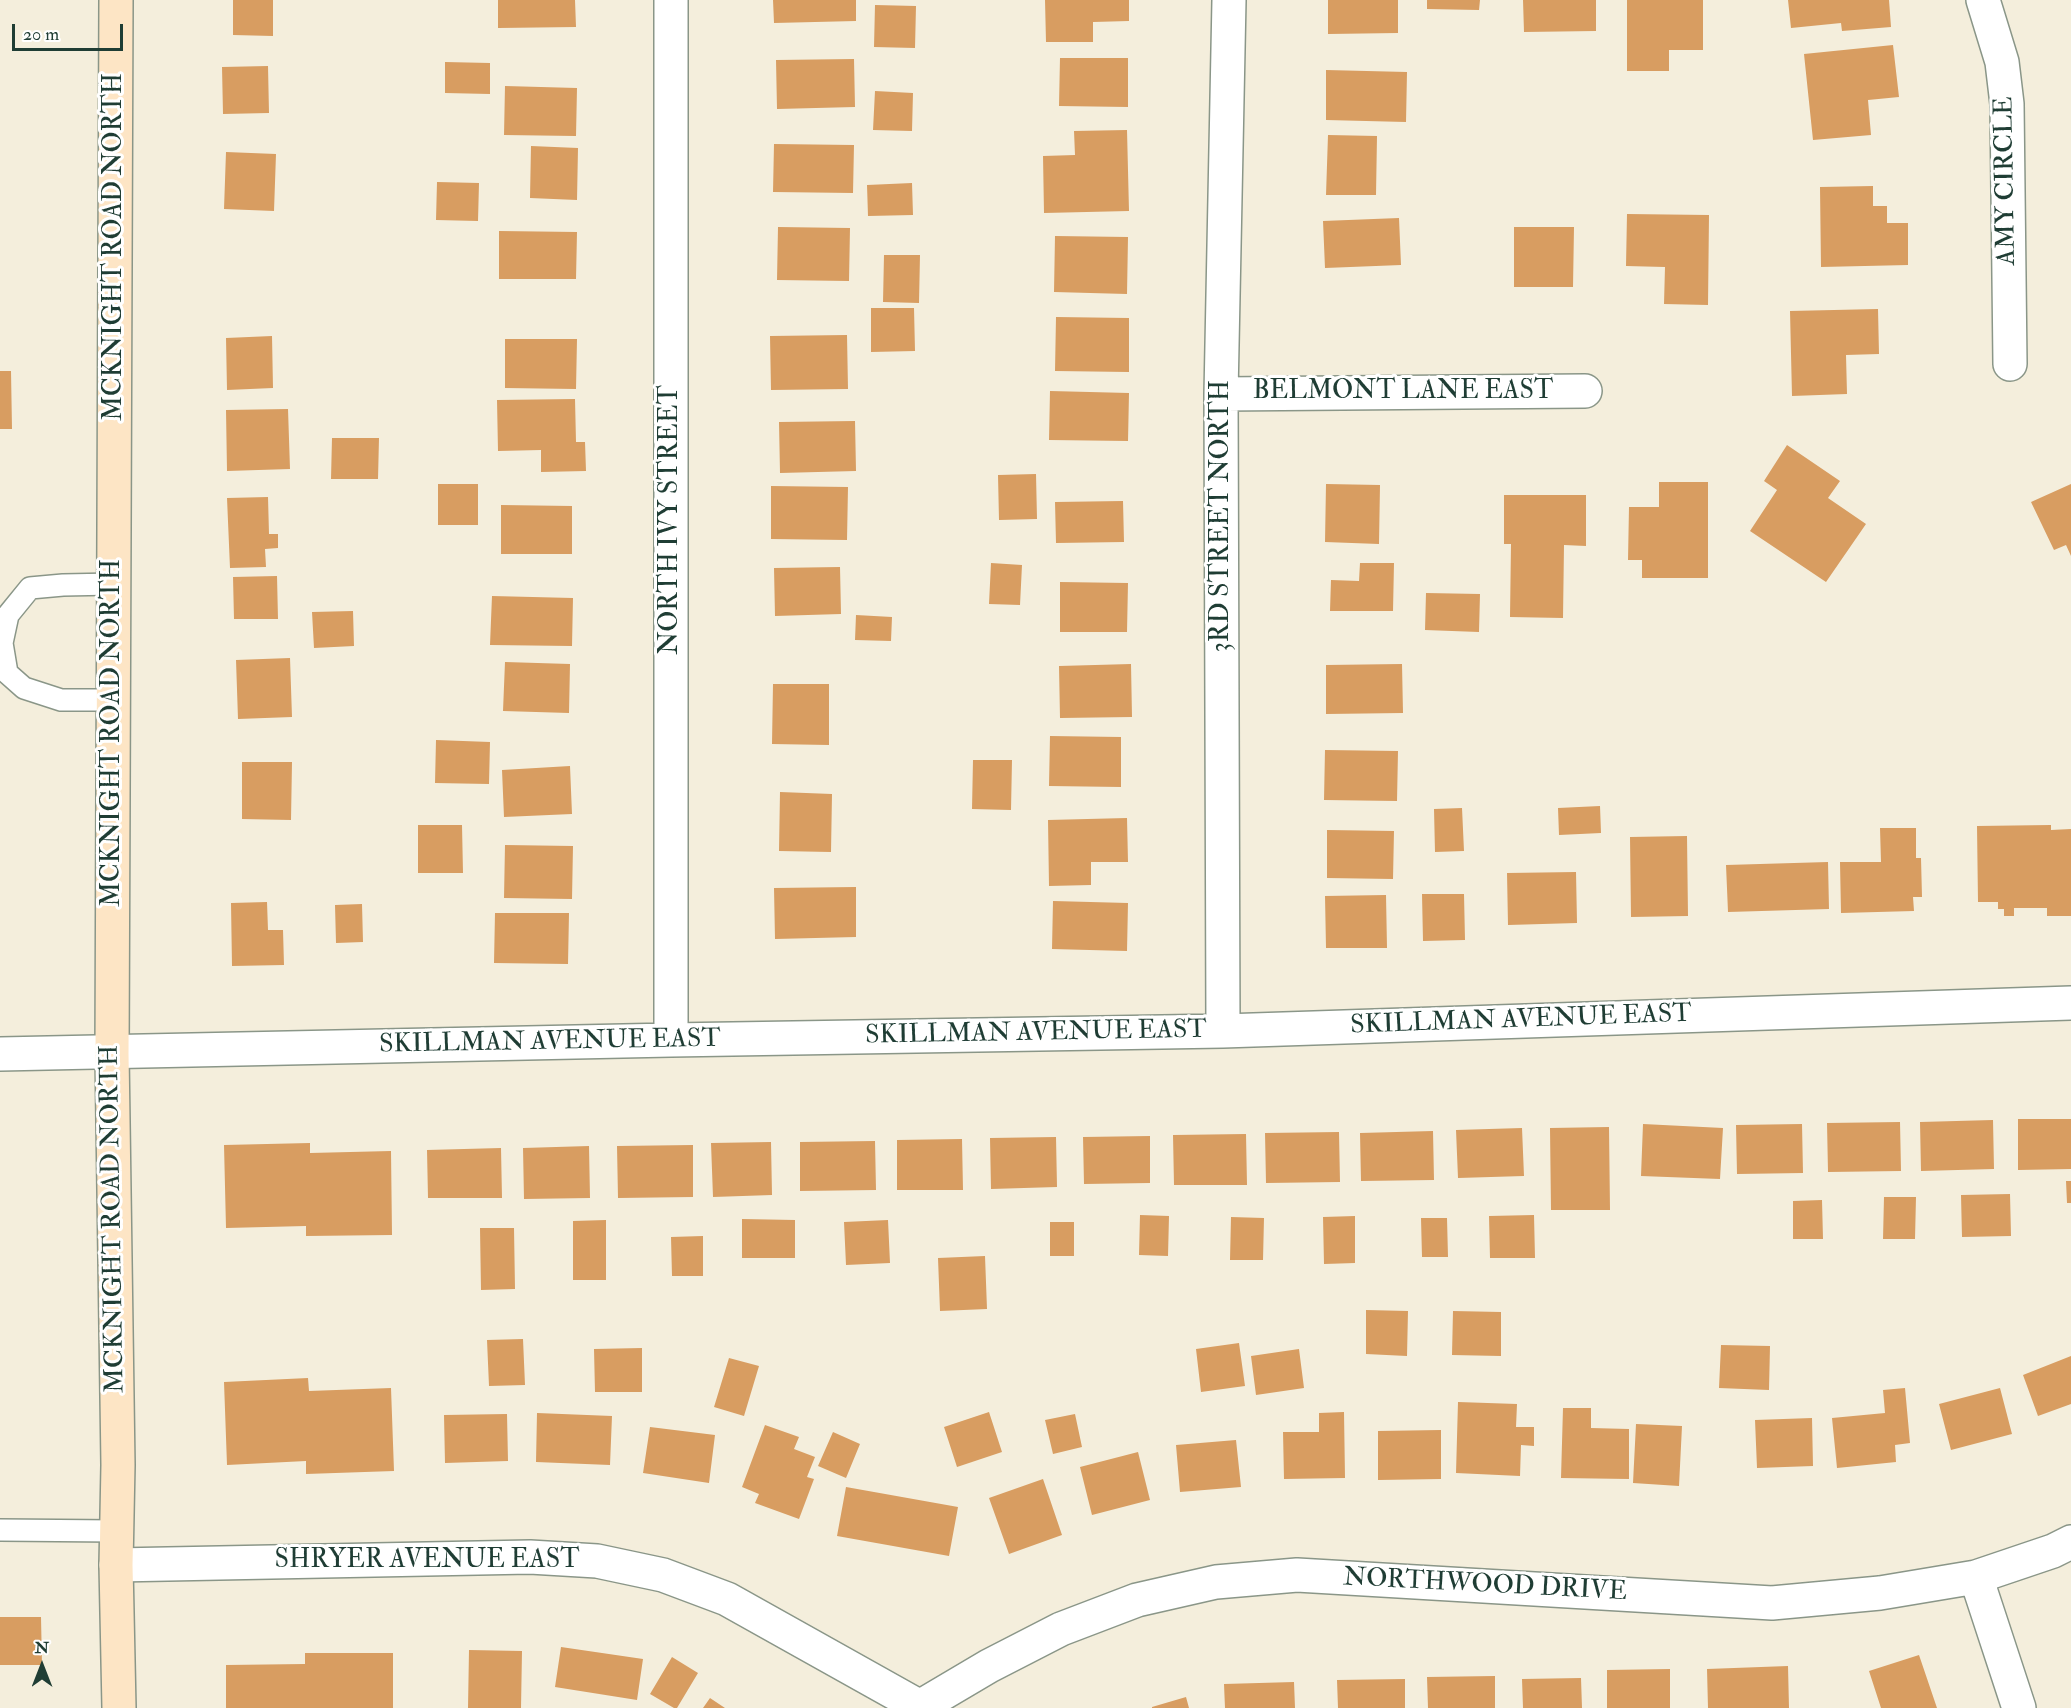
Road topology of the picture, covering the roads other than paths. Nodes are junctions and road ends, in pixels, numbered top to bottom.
1 (116, 0) edge
2 (671, 0) edge
3 (1229, 0) edge
4 (1983, 0) edge
5 (2010, 364) dead end
6 (1585, 391) dead end
7 (1221, 394) junction
8 (114, 584) junction
9 (113, 700) junction
10 (2071, 1003) edge
11 (1223, 1031) junction
12 (671, 1040) junction
13 (112, 1053) junction
14 (0, 1054) edge
15 (0, 1530) edge
16 (116, 1531) junction
17 (2071, 1542) edge
18 (116, 1565) junction
19 (1976, 1577) junction
20 (919, 1707) edge
21 (119, 1708) edge
22 (2019, 1708) edge

1 - 8 street, MCKNIGHT ROAD NORTH
2 - 12 street, NORTH IVY STREET
3 - 7 street, 3RD STREET NORTH
4 - 5 street, AMY CIRCLE
6 - 7 street, BELMONT LANE EAST
7 - 11 street, 3RD STREET NORTH
8 - 9 street, MCKNIGHT ROAD NORTH
8 - 9 lane
9 - 13 street, MCKNIGHT ROAD NORTH
10 - 11 street, SKILLMAN AVENUE EAST
11 - 12 street, SKILLMAN AVENUE EAST
12 - 13 street, SKILLMAN AVENUE EAST
13 - 14 street, SKILLMAN AVENUE EAST
13 - 16 street, MCKNIGHT ROAD NORTH
15 - 16 lane
16 - 18 street, MCKNIGHT ROAD NORTH
17 - 19 street, NORTHWOOD DRIVE
18 - 20 street, SHRYER AVENUE EAST
18 - 21 street, MCKNIGHT ROAD NORTH
19 - 20 street, NORTHWOOD DRIVE
19 - 22 street

